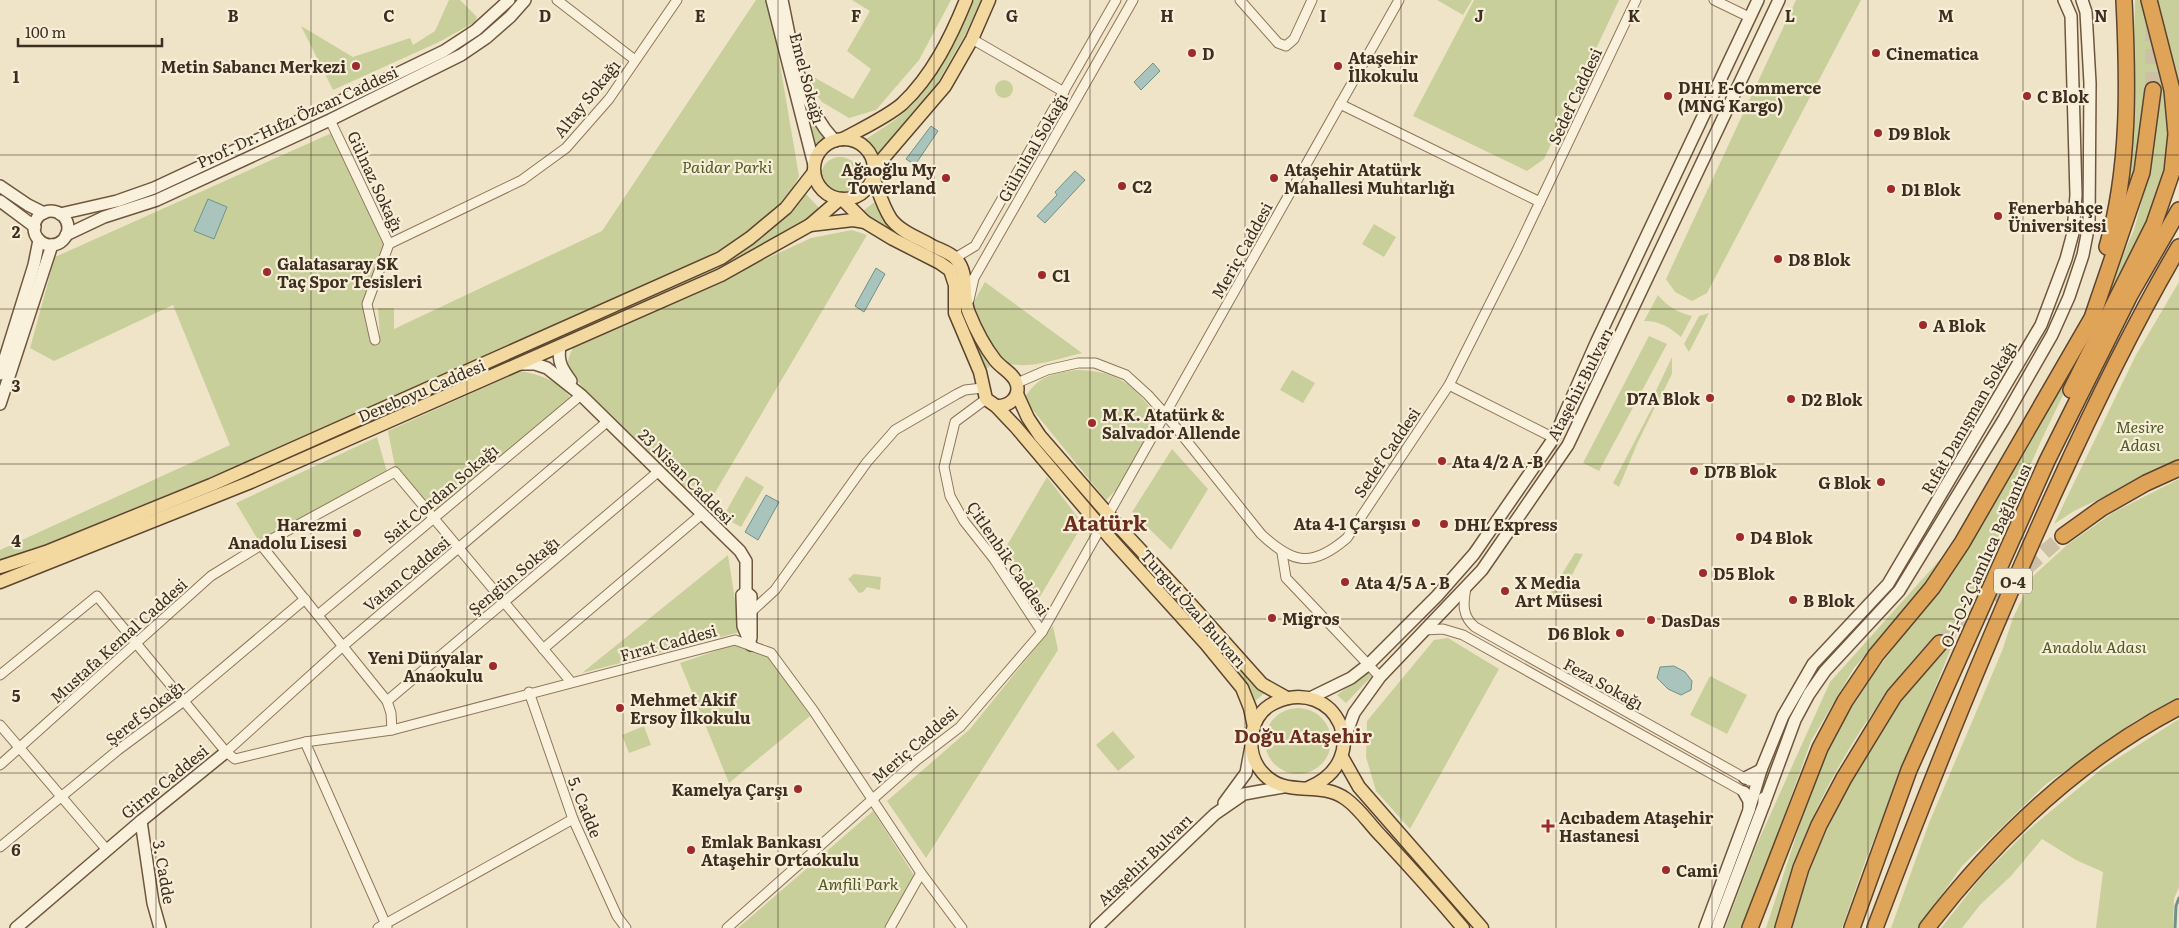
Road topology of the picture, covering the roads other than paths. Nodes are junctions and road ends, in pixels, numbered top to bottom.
1 (509, 0) edge
2 (525, 0) edge
3 (557, 0) edge
4 (676, 0) edge
5 (772, 0) edge
6 (782, 0) edge
7 (966, 0) edge
8 (989, 0) edge
9 (1116, 0) edge
10 (1133, 0) edge
11 (1240, 0) edge
12 (1312, 0) edge
13 (1398, 0) edge
14 (1636, 0) edge
15 (1714, 0) edge
16 (1758, 0) edge
17 (1779, 0) edge
18 (2064, 0) edge
19 (2082, 0) edge
20 (2124, 0) edge
21 (2149, 0) edge
22 (2086, 6) edge
23 (1749, 18) junction
24 (1764, 32) junction
25 (972, 39) junction
26 (635, 60) junction
27 (2153, 90) tunnel mouth
28 (1064, 92) junction
29 (1340, 104) junction
30 (326, 108) junction
31 (330, 120) junction
32 (839, 140) junction
33 (814, 169) junction
34 (873, 173) junction
35 (0, 186) edge
36 (841, 199) junction
37 (0, 201) edge
38 (1540, 202) junction
39 (2179, 210) edge
40 (44, 213) junction
41 (60, 214) junction
42 (865, 222) junction
43 (810, 225) junction
44 (35, 227) junction
45 (66, 235) junction
46 (39, 240) junction
47 (389, 244) junction
48 (52, 245) junction
49 (2179, 247) edge
50 (955, 258) junction
51 (969, 313) junction
52 (375, 340) dead end
53 (560, 347) junction
54 (521, 364) junction
55 (0, 374) edge
56 (1015, 384) junction
57 (1449, 385) junction
58 (987, 394) junction
59 (582, 395) junction
60 (0, 404) edge
61 (2044, 404) junction
62 (1166, 415) junction
63 (608, 421) junction
64 (1554, 438) junction
65 (1568, 445) junction
66 (2179, 468) edge
67 (659, 471) junction
68 (702, 514) junction
69 (1108, 515) junction
70 (433, 518) junction
71 (1101, 527) junction
72 (2063, 536) tunnel mouth
73 (261, 545) junction
74 (458, 548) junction
75 (1282, 553) junction
76 (0, 567) edge
77 (0, 582) edge
78 (1466, 588) junction
79 (746, 592) junction
80 (305, 599) junction
81 (504, 602) junction
82 (751, 612) junction
83 (318, 615) junction
84 (1425, 630) junction
85 (1042, 632) junction
86 (1968, 635) junction
87 (136, 643) junction
88 (1940, 643) tunnel mouth
89 (751, 645) junction
90 (343, 646) junction
91 (543, 649) junction
92 (1369, 664) junction
93 (0, 676) edge
94 (1380, 677) junction
95 (571, 682) junction
96 (528, 692) junction
97 (1287, 698) junction
98 (1310, 698) junction
99 (184, 701) junction
100 (387, 702) junction
101 (2179, 707) edge
102 (0, 725) edge
103 (1254, 727) junction
104 (392, 730) junction
105 (1344, 740) junction
106 (305, 742) junction
107 (1251, 745) junction
108 (19, 749) junction
109 (226, 752) junction
110 (1342, 756) junction
111 (0, 765) edge
112 (1761, 770) junction
113 (1745, 778) junction
114 (1283, 787) junction
115 (1308, 788) junction
116 (1756, 793) junction
117 (60, 797) junction
118 (872, 799) junction
119 (1215, 814) junction
120 (573, 819) junction
121 (141, 820) junction
122 (1790, 821) junction
123 (0, 847) edge
124 (106, 850) junction
125 (921, 873) junction
126 (384, 926) edge
127 (16, 928) edge
128 (160, 928) edge
129 (626, 928) edge
130 (727, 928) edge
131 (890, 928) edge
132 (962, 928) edge
133 (1096, 928) edge
134 (1463, 928) edge
135 (1482, 928) edge
136 (1705, 928) edge
137 (1717, 928) edge
138 (1750, 928) edge
139 (1758, 928) edge
140 (1783, 928) edge
141 (1852, 928) edge
142 (1875, 928) edge
143 (1926, 928) edge

1 - 30 street, Prof. Dr. Hıfzı Özcan Caddesi
2 - 31 street, Prof. Dr. Hıfzı Özcan Caddesi
3 - 26 street
4 - 26 street, Altay Sokağı
5 - 33 street, Emel Sokağı
6 - 32 street, Emel Sokağı
7 - 32 main road
8 - 25 main road
9 - 28 street, Gülnihal Sokağı
10 - 51 street, Gülnihal Sokağı
11 - 12 street
13 - 29 street, Meriç Caddesi
14 - 38 street, Sedef Caddesi
15 - 23 street
16 - 23 street, Ataşehir Bulvarı
17 - 24 street, Ataşehir Bulvarı
18 - 112 street, Rıfat Danışman Sokağı
19 - 22 street, Rıfat Danışman Sokağı
20 - 61 highway
21 - 86 highway
22 - 116 street, Rıfat Danışman Sokağı
23 - 24 street
23 - 64 street, Ataşehir Bulvarı
24 - 65 street, Ataşehir Bulvarı
25 - 28 street
25 - 34 main road
26 - 47 street, Altay Sokağı
27 - 61 highway
28 - 50 street, Gülnihal Sokağı
29 - 38 street
29 - 62 street, Meriç Caddesi
30 - 31 street
30 - 41 street, Prof. Dr. Hıfzı Özcan Caddesi
31 - 45 street, Prof. Dr. Hıfzı Özcan Caddesi
31 - 47 street, Gülnaz Sokağı
32 - 33 main road
32 - 34 main road
33 - 36 main road, Turgut Özal Bulvarı
33 - 76 main road, Dereboyu Caddesi
34 - 36 main road
34 - 50 main road
35 - 40 street
36 - 42 main road, Turgut Özal Bulvarı
36 - 43 main road, Dereboyu Caddesi
37 - 44 street
38 - 57 street, Sedef Caddesi
39 - 86 highway, O-1-O-2 Çamlıca Bağlantısı / O-4
40 - 41 street, Prof. Dr. Hıfzı Özcan Caddesi
40 - 44 street
41 - 45 street
42 - 43 main road
42 - 58 main road, Turgut Özal Bulvarı
43 - 53 main road, Dereboyu Caddesi
44 - 46 street
45 - 48 street, Prof. Dr. Hıfzı Özcan Caddesi
46 - 48 street
46 - 55 street
47 - 52 street, Gülnaz Sokağı
48 - 60 street
49 - 142 highway, O-4
50 - 51 main road, Turgut Özal Bulvarı
51 - 56 main road, Turgut Özal Bulvarı
53 - 54 main road, Dereboyu Caddesi
53 - 59 street
54 - 59 street
54 - 77 main road, Dereboyu Caddesi
56 - 58 main road
56 - 58 main road
56 - 62 street, Sedef Caddesi
56 - 69 main road, Turgut Özal Bulvarı
57 - 64 street
57 - 75 street, Sedef Caddesi
58 - 71 main road, Turgut Özal Bulvarı
58 - 82 street
58 - 85 street, Çitlenbik Caddesi
59 - 63 street, 23 Nisan Caddesi
59 - 70 street, Sait Cordan Sokağı
61 - 122 highway
62 - 69 street, Meriç Caddesi
62 - 75 street, Sedef Caddesi
63 - 67 street, 23 Nisan Caddesi
63 - 74 street, Vatan Caddesi
64 - 65 street
64 - 92 street, Ataşehir Bulvarı
65 - 78 street, Ataşehir Bulvarı
66 - 72 highway
67 - 68 street, 23 Nisan Caddesi
67 - 81 street, Şengün Sokağı
68 - 79 street, 23 Nisan Caddesi
68 - 91 street
69 - 97 main road, Turgut Özal Bulvarı
70 - 73 street, Mustafa Kemal Caddesi
70 - 74 street
70 - 83 street, Sait Cordan Sokağı
71 - 85 street, Meriç Caddesi
71 - 103 main road, Turgut Özal Bulvarı
73 - 80 street
73 - 87 street, Mustafa Kemal Caddesi
74 - 81 street
74 - 90 street, Vatan Caddesi
75 - 92 street
78 - 84 street, Ataşehir Bulvarı
78 - 113 street, Feza Sokağı
79 - 82 street
79 - 89 street
80 - 83 street
80 - 99 street, Şeref Sokağı
81 - 91 street
81 - 100 street, Şengün Sokağı
82 - 89 street
83 - 90 street
84 - 94 street, Ataşehir Bulvarı
84 - 116 street, Feza Sokağı
85 - 118 street, Meriç Caddesi
86 - 141 highway, O-1-O-2 Çamlıca Bağlantısı / O-4
87 - 93 street
87 - 99 street
87 - 108 street, Mustafa Kemal Caddesi
88 - 140 highway
89 - 95 street, Fırat Caddesi
89 - 118 street, Fırat Caddesi
90 - 100 street
90 - 109 street, Vatan Caddesi
91 - 95 street
92 - 94 street
92 - 98 street, Ataşehir Bulvarı
94 - 105 street, Ataşehir Bulvarı
95 - 96 street, Fırat Caddesi
96 - 104 street, Fırat Caddesi
96 - 120 street, 5. Cadde
97 - 98 main road, Turgut Özal Bulvarı
97 - 103 main road, Turgut Özal Bulvarı
98 - 105 main road
99 - 109 street
99 - 117 street, Şeref Sokağı
100 - 104 street
101 - 143 highway
102 - 108 street
103 - 107 main road, Turgut Özal Bulvarı
104 - 106 street, Girne Caddesi
105 - 110 main road
106 - 109 street, Girne Caddesi
106 - 126 street
107 - 114 main road, Turgut Özal Bulvarı
107 - 119 street, Ataşehir Bulvarı
108 - 111 street, Mustafa Kemal Caddesi
108 - 117 street
109 - 121 street, Girne Caddesi
110 - 115 main road
110 - 135 main road
112 - 113 street
112 - 116 street, Rıfat Danışman Sokağı
113 - 116 street, Feza Sokağı
114 - 115 main road
114 - 119 street, Ataşehir Bulvarı
115 - 134 main road
116 - 136 street
116 - 137 street, Rıfat Danışman Sokağı
117 - 123 street, Şeref Sokağı
117 - 124 street
118 - 125 street, Fırat Caddesi
118 - 130 street, Meriç Caddesi
119 - 133 street, Ataşehir Bulvarı
120 - 126 street
120 - 129 street, 5. Cadde
121 - 124 street, Girne Caddesi
121 - 128 street, 3. Cadde
122 - 138 highway
122 - 139 highway
124 - 127 street, Girne Caddesi
125 - 131 street
125 - 132 street, Fırat Caddesi

